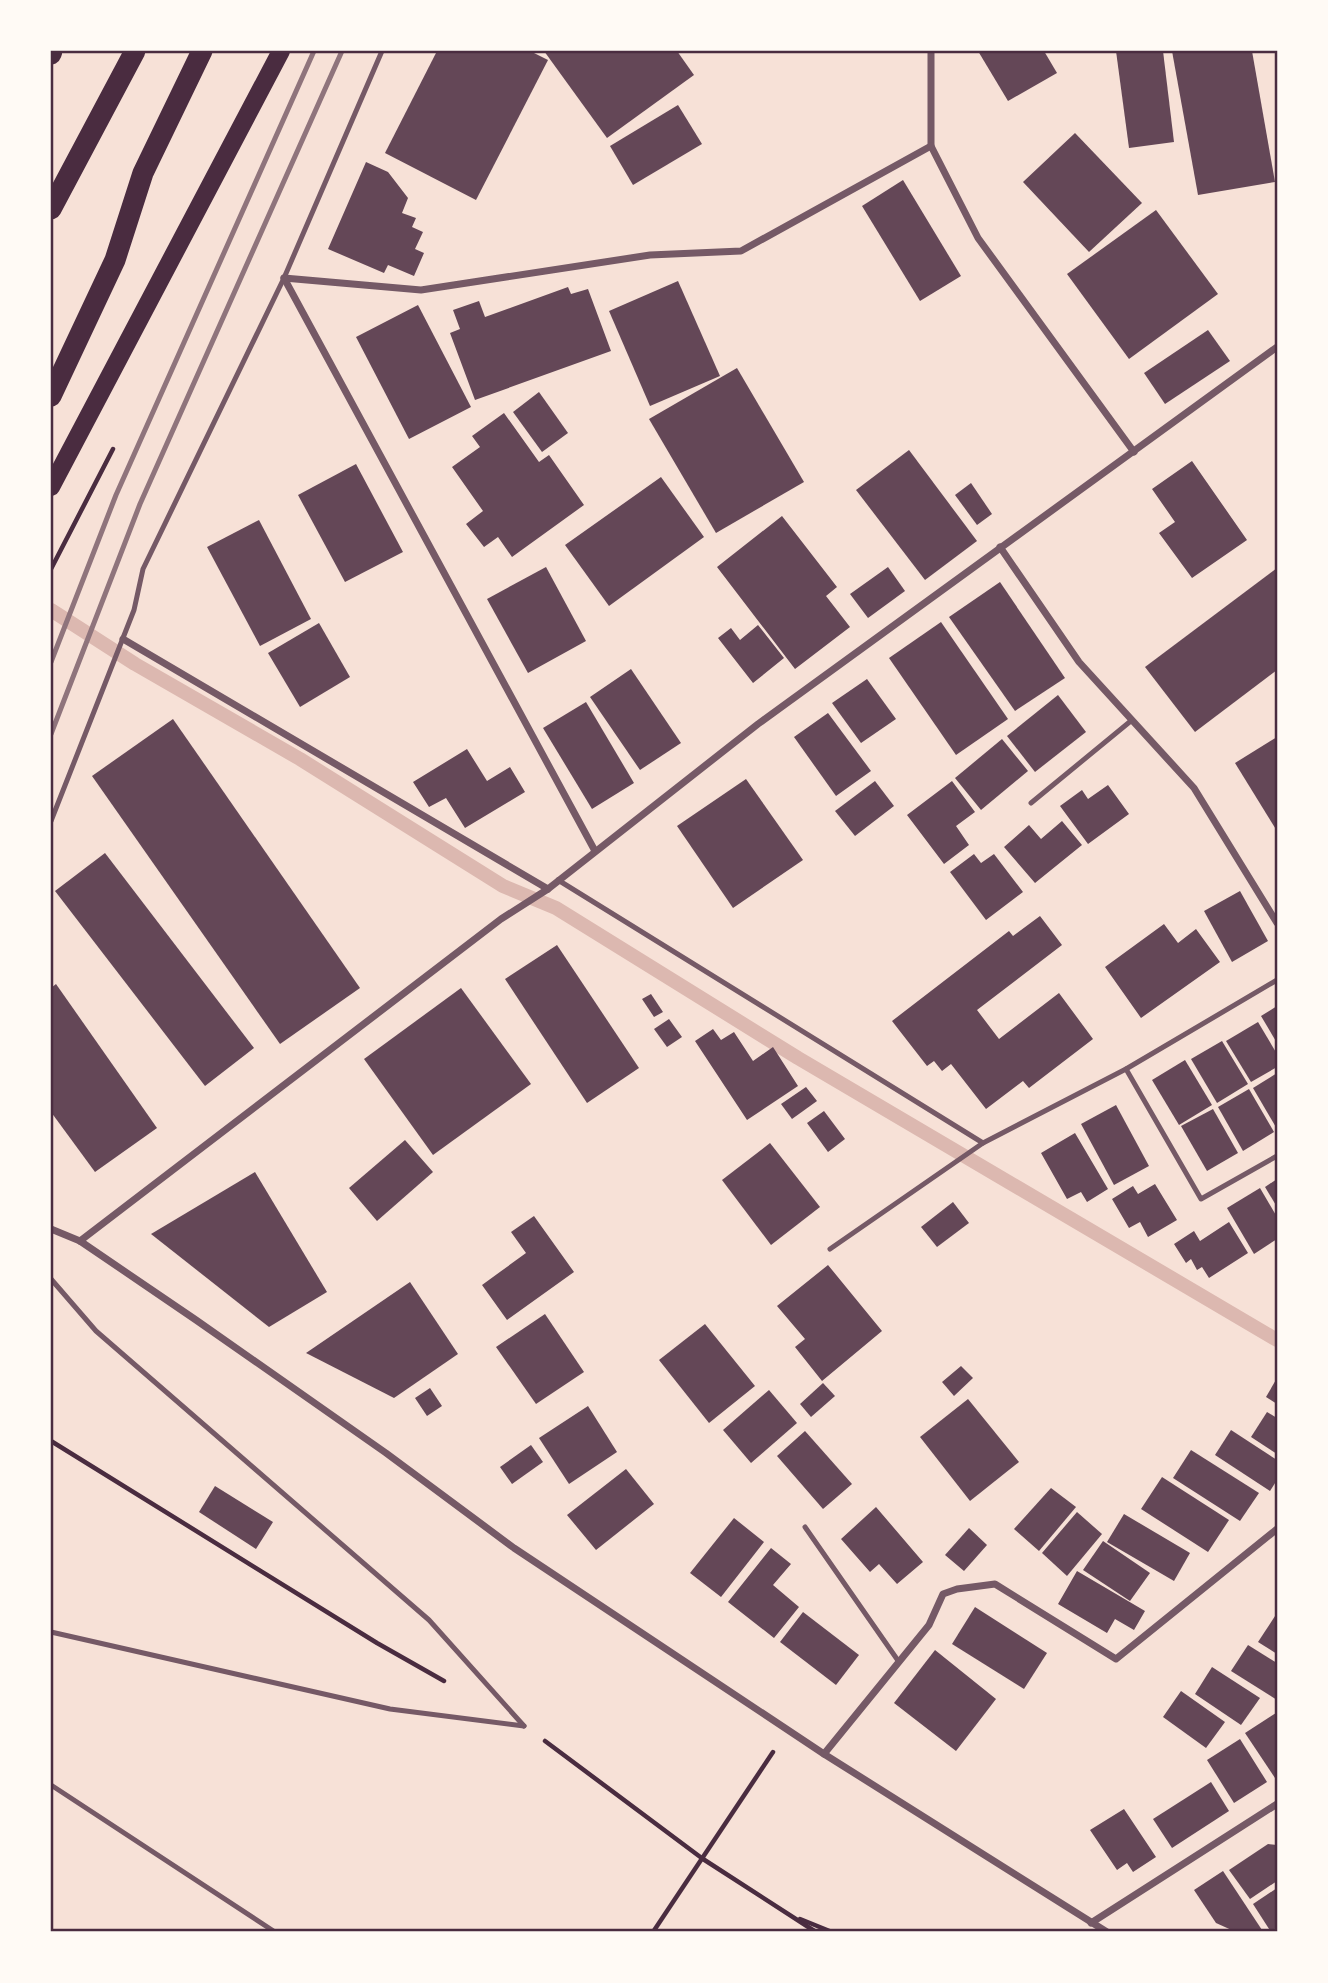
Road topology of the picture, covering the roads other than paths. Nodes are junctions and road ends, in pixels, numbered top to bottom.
1 (135, 51) edge
2 (202, 51) edge
3 (282, 51) edge
4 (382, 51) edge
5 (931, 51) edge
6 (931, 146) junction
7 (51, 209) edge
8 (284, 278) junction
9 (1277, 347) edge
10 (51, 396) edge
11 (1133, 452) junction
12 (51, 487) edge
13 (1000, 547) junction
14 (123, 639) junction
15 (1132, 720) junction
16 (1031, 803) dead end
17 (51, 821) edge
18 (595, 851) junction
19 (558, 880) junction
20 (548, 889) junction
21 (1277, 923) edge
22 (1277, 980) edge
23 (1126, 1069) junction
24 (983, 1143) junction
25 (1277, 1156) edge
26 (51, 1229) edge
27 (80, 1241) junction
28 (830, 1249) dead end
29 (51, 1279) edge
30 (804, 1527) dead end
31 (1277, 1530) edge
32 (51, 1632) edge
33 (899, 1662) junction
34 (824, 1754) junction
35 (51, 1785) edge
36 (1277, 1804) edge
37 (1091, 1923) junction
38 (275, 1932) edge
39 (1107, 1932) edge

1 - 7 highway
2 - 10 highway
3 - 12 main road
4 - 8 lane
5 - 6 street
6 - 8 street
6 - 11 street
8 - 14 lane
8 - 18 street
9 - 11 street
11 - 13 street
13 - 15 street
13 - 18 street
14 - 17 lane
14 - 20 street
15 - 16 lane
15 - 21 street
18 - 19 street
19 - 20 street
19 - 24 lane
20 - 27 street
22 - 23 lane
23 - 24 lane
23 - 25 lane
24 - 28 lane
26 - 27 street
27 - 34 street
29 - 32 lane
30 - 33 lane
31 - 33 street
33 - 34 street
34 - 37 street
35 - 38 lane
36 - 37 street
37 - 39 street

